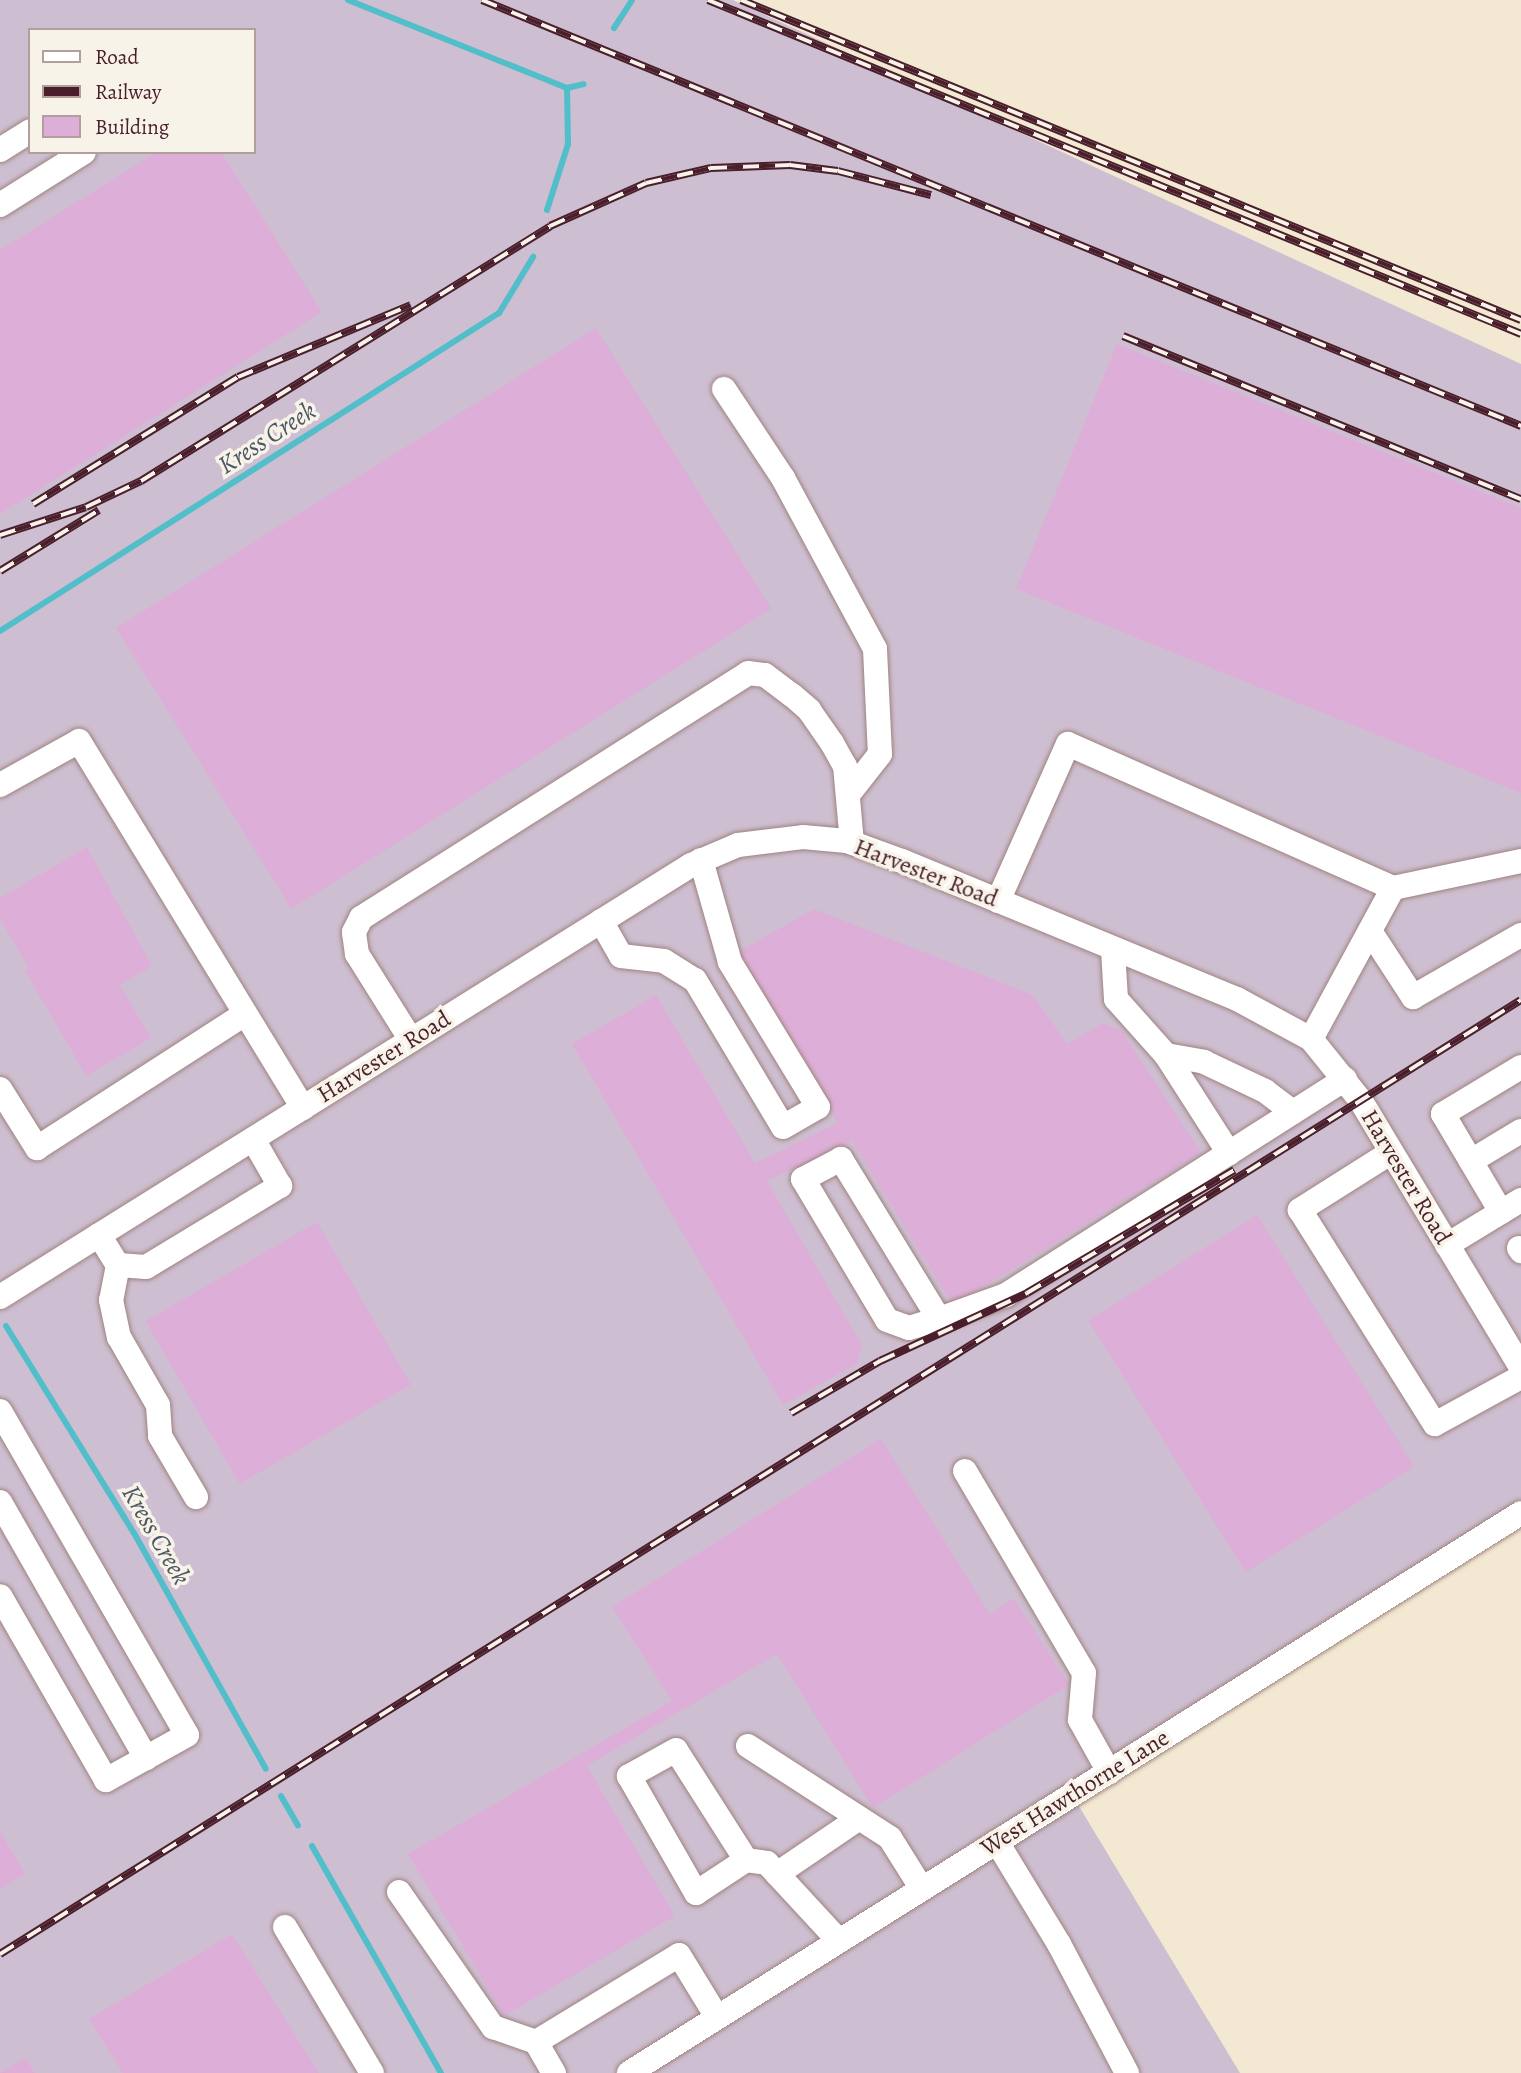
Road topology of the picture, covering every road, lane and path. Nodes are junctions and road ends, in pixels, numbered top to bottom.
1 (28, 132) edge
2 (0, 150) edge
3 (81, 154) edge
4 (0, 205) edge
5 (724, 388) dead end
6 (0, 785) edge
7 (848, 795) junction
8 (852, 843) junction
9 (701, 860) junction
10 (1521, 861) edge
11 (1393, 888) junction
12 (998, 901) junction
13 (600, 921) junction
14 (1370, 931) junction
15 (1521, 935) edge
16 (1113, 950) junction
17 (730, 962) junction
18 (695, 980) junction
19 (245, 1014) junction
20 (1311, 1039) junction
21 (411, 1040) junction
22 (1166, 1055) junction
23 (1521, 1068) edge
24 (1345, 1079) junction
25 (0, 1089) edge
26 (303, 1108) junction
27 (1293, 1112) junction
28 (1521, 1131) edge
29 (253, 1139) junction
30 (1229, 1153) junction
31 (1390, 1153) junction
32 (1471, 1161) junction
33 (1511, 1206) edge
34 (99, 1235) junction
35 (1447, 1245) junction
36 (118, 1265) junction
37 (0, 1297) edge
38 (939, 1319) junction
39 (1521, 1367) edge
40 (1521, 1377) edge
41 (0, 1411) edge
42 (965, 1471) dead end
43 (197, 1497) dead end
44 (0, 1502) edge
45 (1521, 1513) edge
46 (0, 1596) edge
47 (748, 1746) dead end
48 (146, 1758) junction
49 (1109, 1772) junction
50 (859, 1819) junction
51 (997, 1842) junction
52 (746, 1860) junction
53 (777, 1874) junction
54 (922, 1889) junction
55 (399, 1892) dead end
56 (285, 1927) dead end
57 (839, 1941) junction
58 (717, 2017) junction
59 (536, 2042) junction
60 (372, 2073) edge
61 (554, 2073) edge
62 (629, 2073) edge
63 (1128, 2073) edge

1 - 2 street
3 - 4 street
5 - 7 street
6 - 19 street
7 - 8 street
7 - 21 street
8 - 9 street, Harvester Road
8 - 12 street, Harvester Road
9 - 13 street, Harvester Road
9 - 17 street
10 - 11 street
11 - 12 street
11 - 14 street
12 - 16 street, Harvester Road
13 - 18 street
13 - 21 street, Harvester Road
14 - 15 street
14 - 20 street
16 - 20 street, Harvester Road
16 - 22 street
17 - 18 street
17 - 18 street
19 - 25 street
19 - 26 street
20 - 24 street, Harvester Road
21 - 26 street, Harvester Road
22 - 27 street
22 - 30 street
23 - 32 street
24 - 27 street
24 - 31 street, Harvester Road
26 - 29 street, Harvester Road
27 - 30 street
28 - 32 street
29 - 34 street, Harvester Road
29 - 36 street
30 - 38 street
31 - 35 street, Harvester Road
31 - 40 street
32 - 33 street
33 - 35 street
34 - 36 street
34 - 37 street, Harvester Road
35 - 39 street, Harvester Road
36 - 43 street
38 - 38 street
41 - 48 street
42 - 49 street
44 - 48 street
45 - 49 street, West Hawthorne Lane
46 - 48 street
47 - 50 street
49 - 51 street, West Hawthorne Lane
50 - 53 street
50 - 54 street
51 - 54 street, West Hawthorne Lane
51 - 63 street
52 - 52 street
52 - 53 street
53 - 57 street
54 - 57 street, West Hawthorne Lane
55 - 59 street
56 - 60 street
57 - 58 street, West Hawthorne Lane
58 - 59 street
58 - 62 street, West Hawthorne Lane
59 - 61 street

